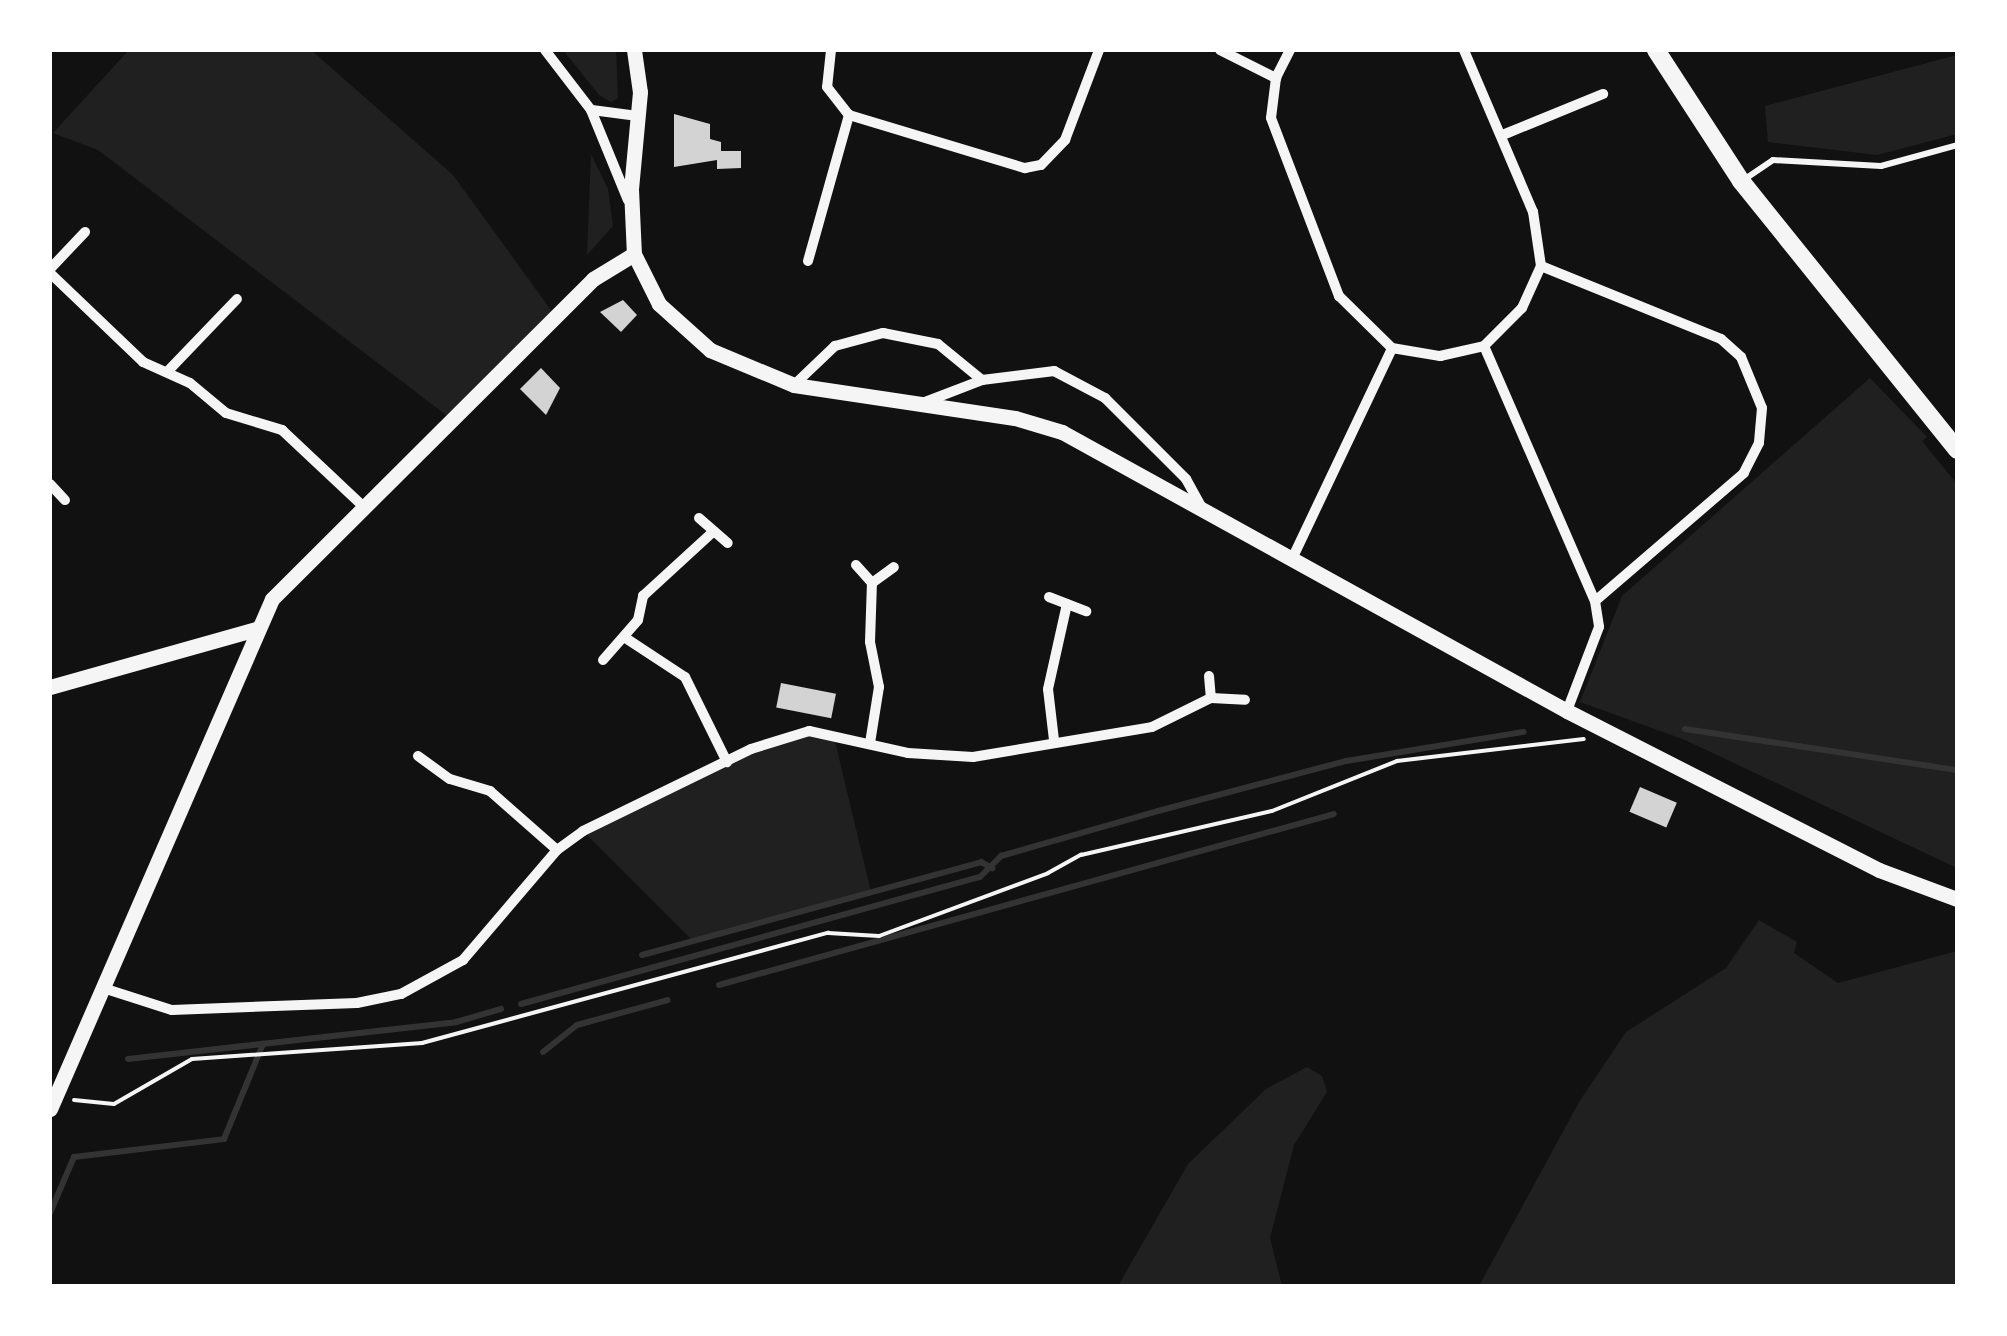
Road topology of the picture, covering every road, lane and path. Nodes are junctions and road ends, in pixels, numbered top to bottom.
1 (545, 50) edge
2 (634, 50) edge
3 (832, 50) edge
4 (1099, 50) edge
5 (1220, 50) edge
6 (1290, 50) edge
7 (1464, 50) edge
8 (1656, 50) edge
9 (1276, 78) junction
10 (1603, 94) dead end
11 (591, 110) junction
12 (638, 116) junction
13 (849, 116) junction
14 (1504, 134) junction
15 (1957, 146) edge
16 (1742, 181) junction
17 (630, 206) junction
18 (85, 232) dead end
19 (634, 254) junction
20 (808, 261) dead end
21 (1541, 266) junction
22 (50, 271) edge
23 (237, 299) dead end
24 (1484, 346) junction
25 (1392, 348) junction
26 (167, 372) junction
27 (982, 380) junction
28 (794, 385) junction
29 (918, 404) junction
30 (1957, 450) edge
31 (50, 484) edge
32 (64, 500) dead end
33 (362, 505) junction
34 (1201, 507) junction
35 (699, 518) dead end
36 (714, 531) junction
37 (728, 543) dead end
38 (1292, 559) junction
39 (856, 565) dead end
40 (894, 567) dead end
41 (872, 583) junction
42 (1049, 597) dead end
43 (1595, 600) junction
44 (1067, 604) junction
45 (1086, 612) dead end
46 (256, 629) junction
47 (624, 637) junction
48 (602, 660) dead end
49 (1210, 676) dead end
50 (50, 687) edge
51 (1211, 698) junction
52 (1245, 700) dead end
53 (1567, 711) junction
54 (1600, 728) junction
55 (1054, 740) junction
56 (870, 743) junction
57 (418, 756) dead end
58 (727, 762) junction
59 (557, 850) junction
60 (1957, 898) edge
61 (103, 988) junction
62 (53, 1102) edge

1 - 11 street
2 - 12 street
3 - 13 street
4 - 13 street
5 - 9 street
6 - 9 street
7 - 14 street
8 - 16 main road
9 - 25 street
10 - 14 street
11 - 12 street
11 - 17 street
12 - 17 street
13 - 20 street
14 - 21 street
15 - 16 lane
16 - 30 main road
17 - 19 street
18 - 22 street
19 - 28 street
19 - 33 street
21 - 24 street
21 - 43 street
22 - 26 street
23 - 26 street
24 - 25 street
24 - 43 street
25 - 38 street
26 - 33 street
27 - 28 street
27 - 29 street
27 - 34 street
28 - 29 street
29 - 34 street
31 - 32 street
33 - 46 street
34 - 38 street
35 - 36 street
36 - 37 street
36 - 47 street
38 - 53 street
39 - 41 street
40 - 41 street
41 - 56 street
42 - 44 street
43 - 53 street
44 - 45 street
44 - 55 street
46 - 50 street
46 - 61 street
47 - 48 street
47 - 58 street
49 - 51 street
51 - 52 street
51 - 55 street
53 - 54 street
54 - 60 street
54 - 62 path
55 - 56 street
56 - 58 street
57 - 59 street
58 - 59 street
59 - 61 street
61 - 62 street

